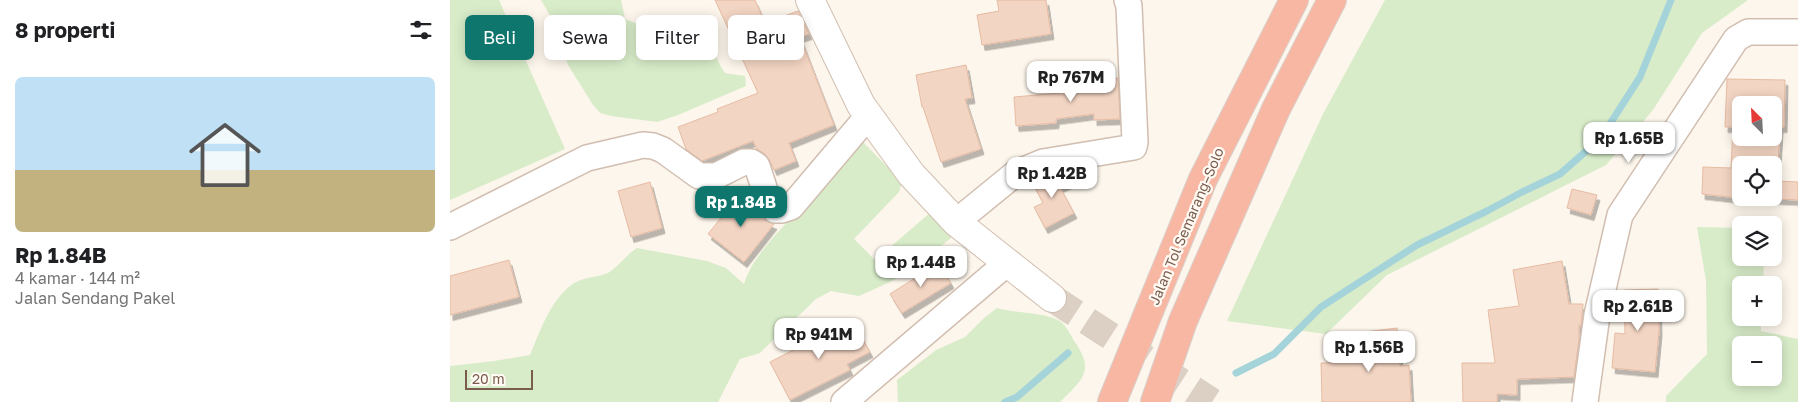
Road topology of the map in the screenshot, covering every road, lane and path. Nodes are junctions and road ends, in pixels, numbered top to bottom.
1 (810, 0) edge
2 (1127, 0) edge
3 (1294, 0) edge
4 (1332, 0) edge
5 (1798, 32) edge
6 (868, 116) junction
7 (956, 222) junction
8 (450, 227) edge
9 (1007, 263) junction
10 (1052, 298) tunnel mouth
11 (844, 402) edge
12 (1112, 402) edge
13 (1155, 402) edge
14 (1585, 402) edge

1 - 6 street
2 - 7 street
3 - 12 highway, Jalan Tol Semarang–Solo
4 - 13 highway
5 - 14 street
6 - 7 street
6 - 8 street
7 - 9 street
9 - 10 street
9 - 11 street

